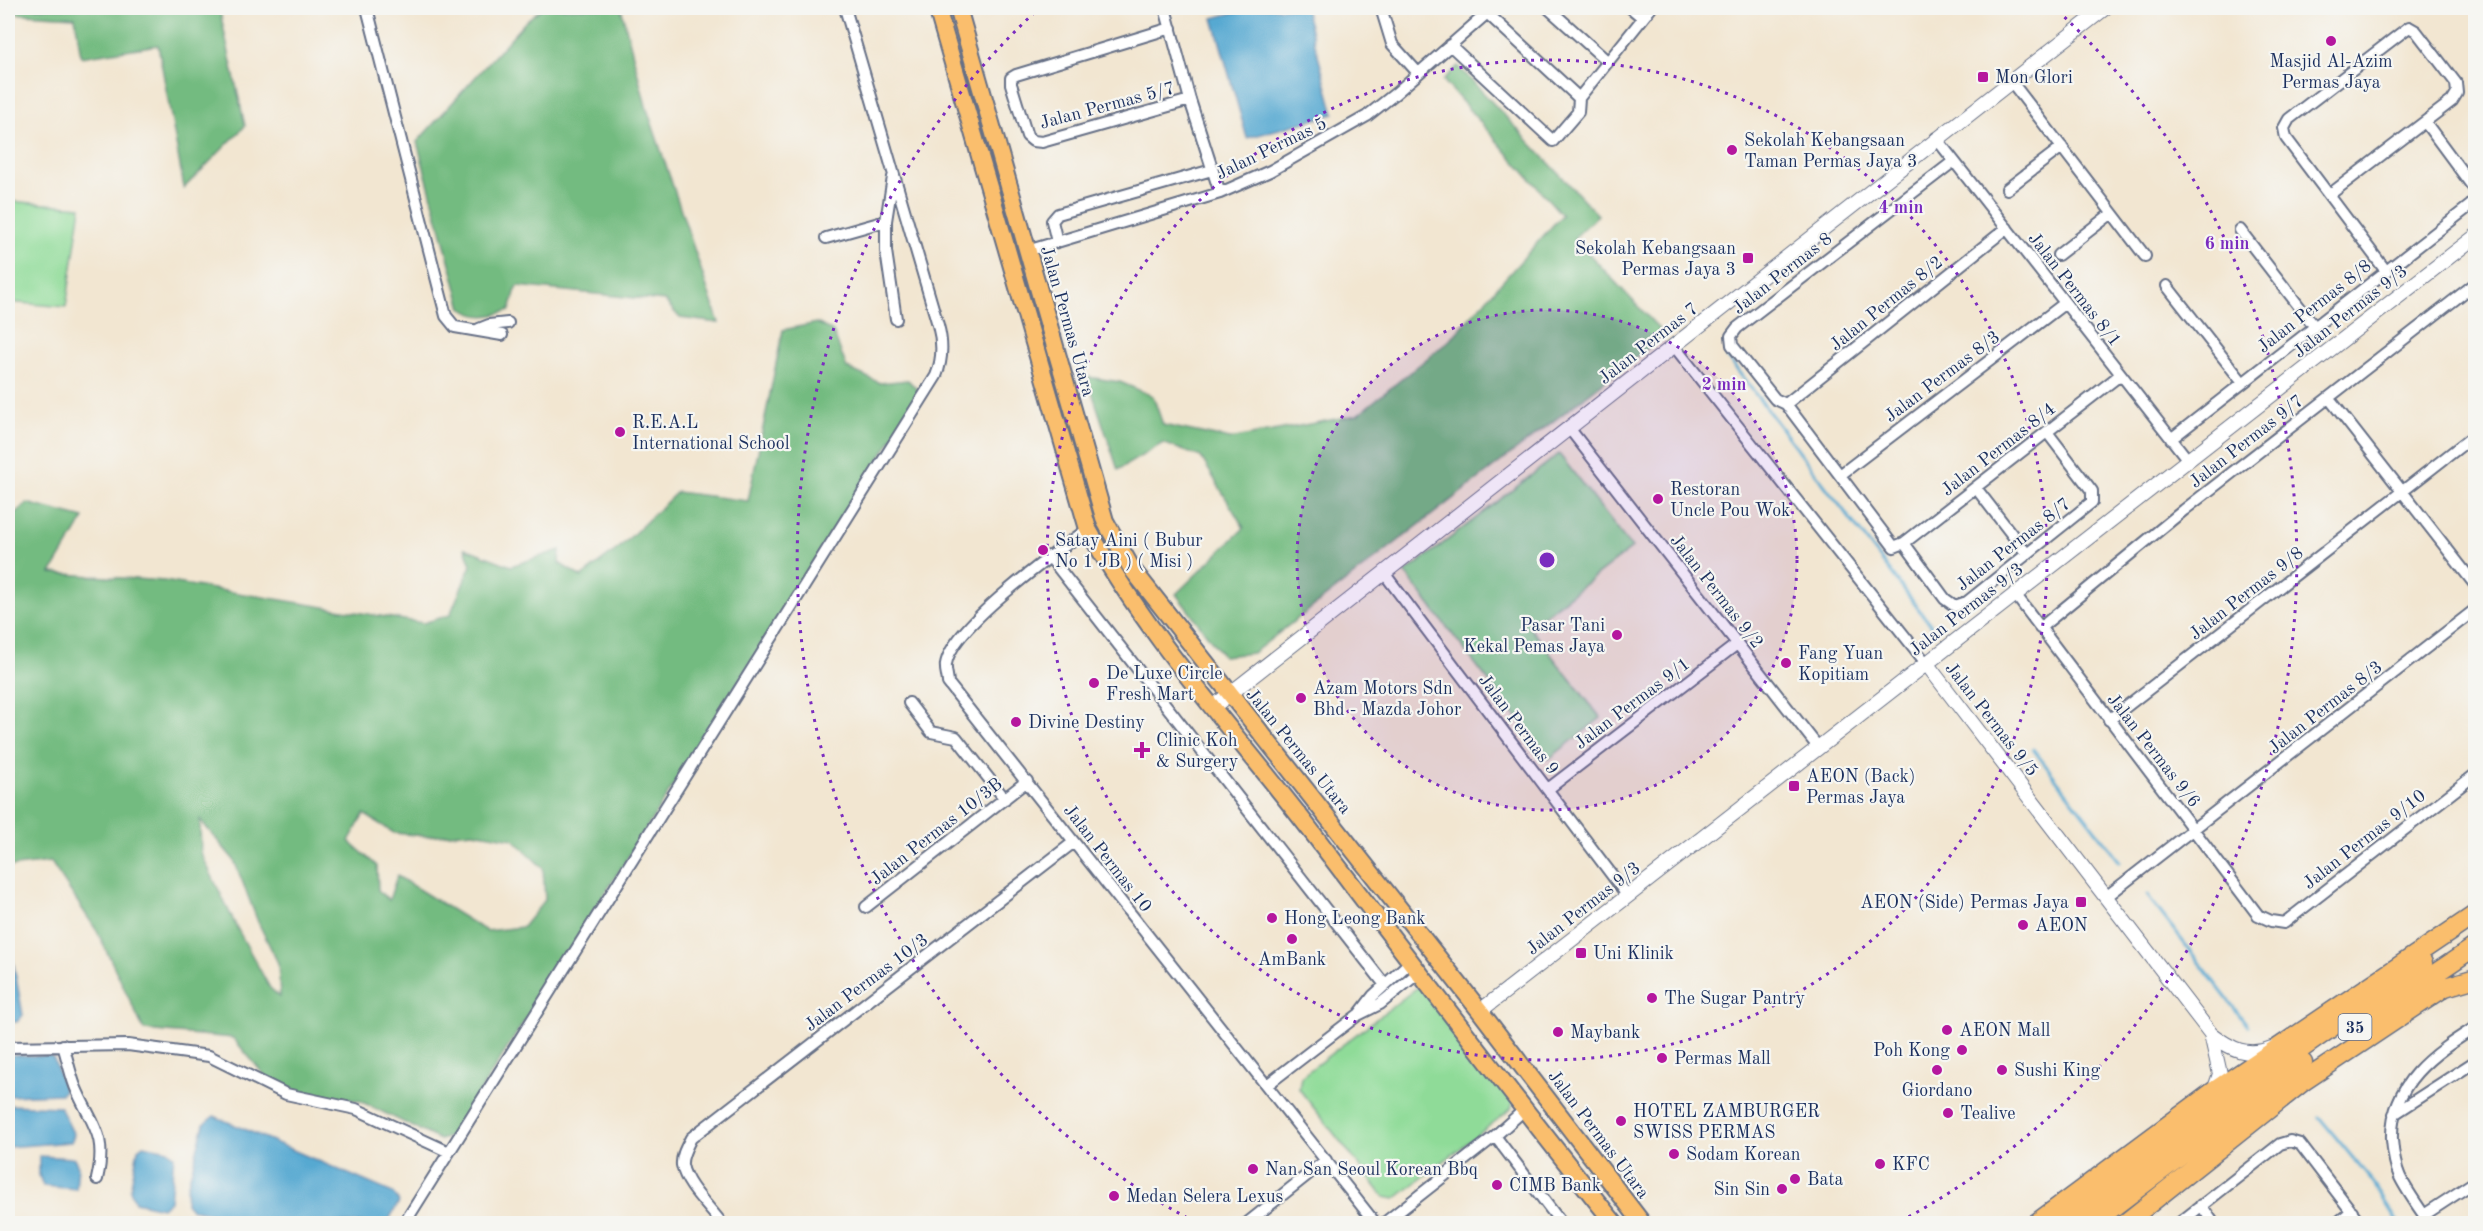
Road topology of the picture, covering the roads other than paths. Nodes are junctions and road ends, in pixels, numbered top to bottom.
1 (367, 8) edge
2 (845, 8) edge
3 (937, 8) edge
4 (958, 8) edge
5 (1165, 8) edge
6 (1381, 8) edge
7 (1548, 8) edge
8 (1631, 8) edge
9 (1652, 8) edge
10 (2104, 8) edge
11 (1490, 10) edge
12 (1643, 18) junction
13 (1171, 28) junction
14 (1450, 45) junction
15 (1608, 62) junction
16 (1418, 73) junction
17 (2011, 81) junction
18 (1579, 98) junction
19 (1190, 100) junction
20 (2425, 122) junction
21 (1936, 138) junction
22 (2062, 147) junction
23 (1954, 160) junction
24 (1212, 170) junction
25 (894, 174) junction
26 (2007, 189) dead end
27 (2475, 191) edge
28 (1220, 193) junction
29 (2329, 195) junction
30 (2475, 198) edge
31 (2112, 213) junction
32 (886, 221) junction
33 (2007, 228) junction
34 (2240, 230) dead end
35 (2475, 236) edge
36 (826, 238) dead end
37 (1057, 242) junction
38 (1027, 251) junction
39 (2058, 255) dead end
40 (2145, 256) dead end
41 (2386, 271) junction
42 (2475, 283) edge
43 (2167, 286) dead end
44 (2065, 303) junction
45 (896, 319) dead end
46 (508, 323) dead end
47 (2314, 327) junction
48 (479, 329) junction
49 (502, 335) dead end
50 (1674, 346) junction
51 (2120, 375) junction
52 (2243, 383) junction
53 (2329, 398) junction
54 (1786, 404) junction
55 (1569, 428) junction
56 (2047, 432) junction
57 (2475, 434) edge
58 (2171, 439) junction
59 (2188, 460) junction
60 (1840, 475) junction
61 (1976, 488) junction
62 (2402, 492) junction
63 (1088, 530) junction
64 (1899, 545) junction
65 (2027, 555) junction
66 (1049, 556) junction
67 (1384, 573) junction
68 (2475, 586) edge
69 (2015, 594) junction
70 (2475, 609) edge
71 (2040, 628) junction
72 (1737, 644) junction
73 (1926, 663) junction
74 (1229, 694) junction
75 (909, 703) dead end
76 (1214, 707) junction
77 (2109, 720) junction
78 (1818, 747) junction
79 (2475, 774) edge
80 (1027, 781) junction
81 (1548, 789) junction
82 (1005, 799) junction
83 (1331, 821) junction
84 (2194, 830) junction
85 (1315, 836) junction
86 (1074, 842) junction
87 (1627, 895) junction
88 (2106, 897) junction
89 (866, 907) dead end
90 (2475, 914) edge
91 (2271, 921) joint
92 (2475, 926) edge
93 (2475, 946) edge
94 (1413, 968) junction
95 (2475, 978) edge
96 (1385, 985) junction
97 (1480, 1011) junction
98 (1358, 1015) junction
99 (2475, 1027) edge
100 (2211, 1034) junction
101 (63, 1045) junction
102 (2280, 1046) junction
103 (8, 1047) edge
104 (2475, 1061) edge
105 (1268, 1085) junction
106 (2214, 1091) junction
107 (1524, 1110) junction
108 (2237, 1112) junction
109 (2394, 1114) junction
110 (1495, 1136) junction
111 (448, 1152) junction
112 (1326, 1160) junction
113 (97, 1179) dead end
114 (2475, 1181) edge
115 (2201, 1204) junction
116 (2352, 1211) junction
117 (2427, 1219) edge
118 (404, 1224) edge
119 (722, 1224) edge
120 (1246, 1224) edge
121 (1376, 1224) edge
122 (1383, 1224) edge
123 (1562, 1224) edge
124 (1615, 1224) edge
125 (1643, 1224) edge
126 (2035, 1224) edge
127 (2062, 1224) edge
128 (2091, 1224) edge
129 (2114, 1224) edge
130 (2124, 1224) edge
131 (2178, 1224) edge
132 (2214, 1224) edge
133 (2336, 1224) edge
134 (2361, 1224) edge

1 - 48 street
2 - 25 street
3 - 63 main road
4 - 38 main road, Jalan Permas Utara
5 - 13 street
6 - 16 street
7 - 15 street
8 - 12 street
9 - 12 street
10 - 17 street, Jalan Permas 7
11 - 14 street, Jalan Permas 5
11 - 18 street
12 - 15 street
13 - 19 street
13 - 19 street, Jalan Permas 5/7
14 - 16 street, Jalan Permas 5
14 - 18 street
15 - 18 street
16 - 28 street, Jalan Permas 5
17 - 21 street, Jalan Permas 7
17 - 22 street
19 - 24 street
20 - 27 street
20 - 29 street
20 - 29 street
21 - 23 street, Jalan Permas 8/1
21 - 50 street, Jalan Permas 7
22 - 26 street
22 - 31 street
23 - 33 street, Jalan Permas 8/1
23 - 54 street, Jalan Permas 8
24 - 28 street
24 - 37 street
25 - 32 street
25 - 111 street
28 - 37 street, Jalan Permas 5
29 - 41 street
30 - 41 street, Jalan Permas 8/8
31 - 39 street
31 - 40 street
32 - 36 street
32 - 45 street
33 - 44 street, Jalan Permas 8/1
33 - 54 street, Jalan Permas 8/2
34 - 47 street
35 - 59 street, Jalan Permas 9/3
37 - 38 street, Jalan Permas 5
38 - 74 main road, Jalan Permas Utara
41 - 47 street, Jalan Permas 8/8
42 - 53 street, Jalan Permas 9/7
43 - 52 street
44 - 51 street, Jalan Permas 8/1
44 - 60 street, Jalan Permas 8/3
46 - 48 street
47 - 52 street, Jalan Permas 8/8
48 - 49 street
50 - 55 street, Jalan Permas 7
50 - 73 street, Jalan Permas 9/5
51 - 56 street, Jalan Permas 8/4
51 - 58 street, Jalan Permas 8/1
52 - 58 street, Jalan Permas 8/8
53 - 62 street
53 - 71 street, Jalan Permas 9/7
54 - 60 street, Jalan Permas 8
55 - 67 street, Jalan Permas 7
55 - 72 street, Jalan Permas 9/2
56 - 61 street, Jalan Permas 8/4
56 - 65 street, Jalan Permas 8/7
57 - 62 street, Jalan Permas 9/8
58 - 59 street, Jalan Permas 8/1
59 - 69 street, Jalan Permas 9/3
60 - 64 street, Jalan Permas 8
61 - 64 street, Jalan Permas 8/4
61 - 65 street
62 - 68 street
62 - 77 street, Jalan Permas 9/8
63 - 66 street, Jalan Permas 10
63 - 76 main road
64 - 65 street, Jalan Permas 8/7
66 - 80 street, Jalan Permas 10
66 - 96 street
67 - 74 street, Jalan Permas 7
67 - 81 street, Jalan Permas 9
69 - 71 street, Jalan Permas 9/6
69 - 73 street, Jalan Permas 9/3
70 - 84 street, Jalan Permas 8/3
71 - 77 street, Jalan Permas 9/6
72 - 78 street, Jalan Permas 9/2
72 - 81 street, Jalan Permas 9/1
73 - 78 street, Jalan Permas 9/3
73 - 88 street, Jalan Permas 9/5
74 - 76 street, Jalan Permas 7
74 - 83 main road, Jalan Permas Utara
75 - 82 street
76 - 85 main road
77 - 84 street, Jalan Permas 9/6
78 - 87 street, Jalan Permas 9/3
79 - 91 street, Jalan Permas 9/10
80 - 82 street, Jalan Permas 10/3B
80 - 86 street, Jalan Permas 10
81 - 87 street, Jalan Permas 9
82 - 89 street, Jalan Permas 10/3B
83 - 85 main road
83 - 97 main road, Jalan Permas Utara
84 - 88 street, Jalan Permas 8/3
84 - 91 street, Jalan Permas 9/6
85 - 94 main road
86 - 105 street, Jalan Permas 10
86 - 119 street, Jalan Permas 10/3
87 - 97 street, Jalan Permas 9/3
88 - 100 street, Jalan Permas 9/5
90 - 102 highway
92 - 127 highway, 35
93 - 108 highway, 35
94 - 96 street
94 - 98 street
94 - 107 main road
95 - 130 highway
96 - 98 street
97 - 125 main road, Jalan Permas Utara
98 - 105 street
99 - 109 street
100 - 102 street, Jalan Permas 9/5
100 - 106 street, Jalan Permas 9/5
101 - 103 street
101 - 111 street
101 - 113 street
102 - 106 highway
104 - 109 street
105 - 112 street, Jalan Permas 10
106 - 126 highway
107 - 110 street
107 - 124 main road
108 - 128 highway, 35
108 - 129 highway
109 - 117 street
110 - 122 street
110 - 123 street
111 - 118 street
112 - 120 street
112 - 121 street, Jalan Permas 10
114 - 117 street
115 - 116 street
115 - 131 street
115 - 132 street
116 - 133 street
116 - 134 street

